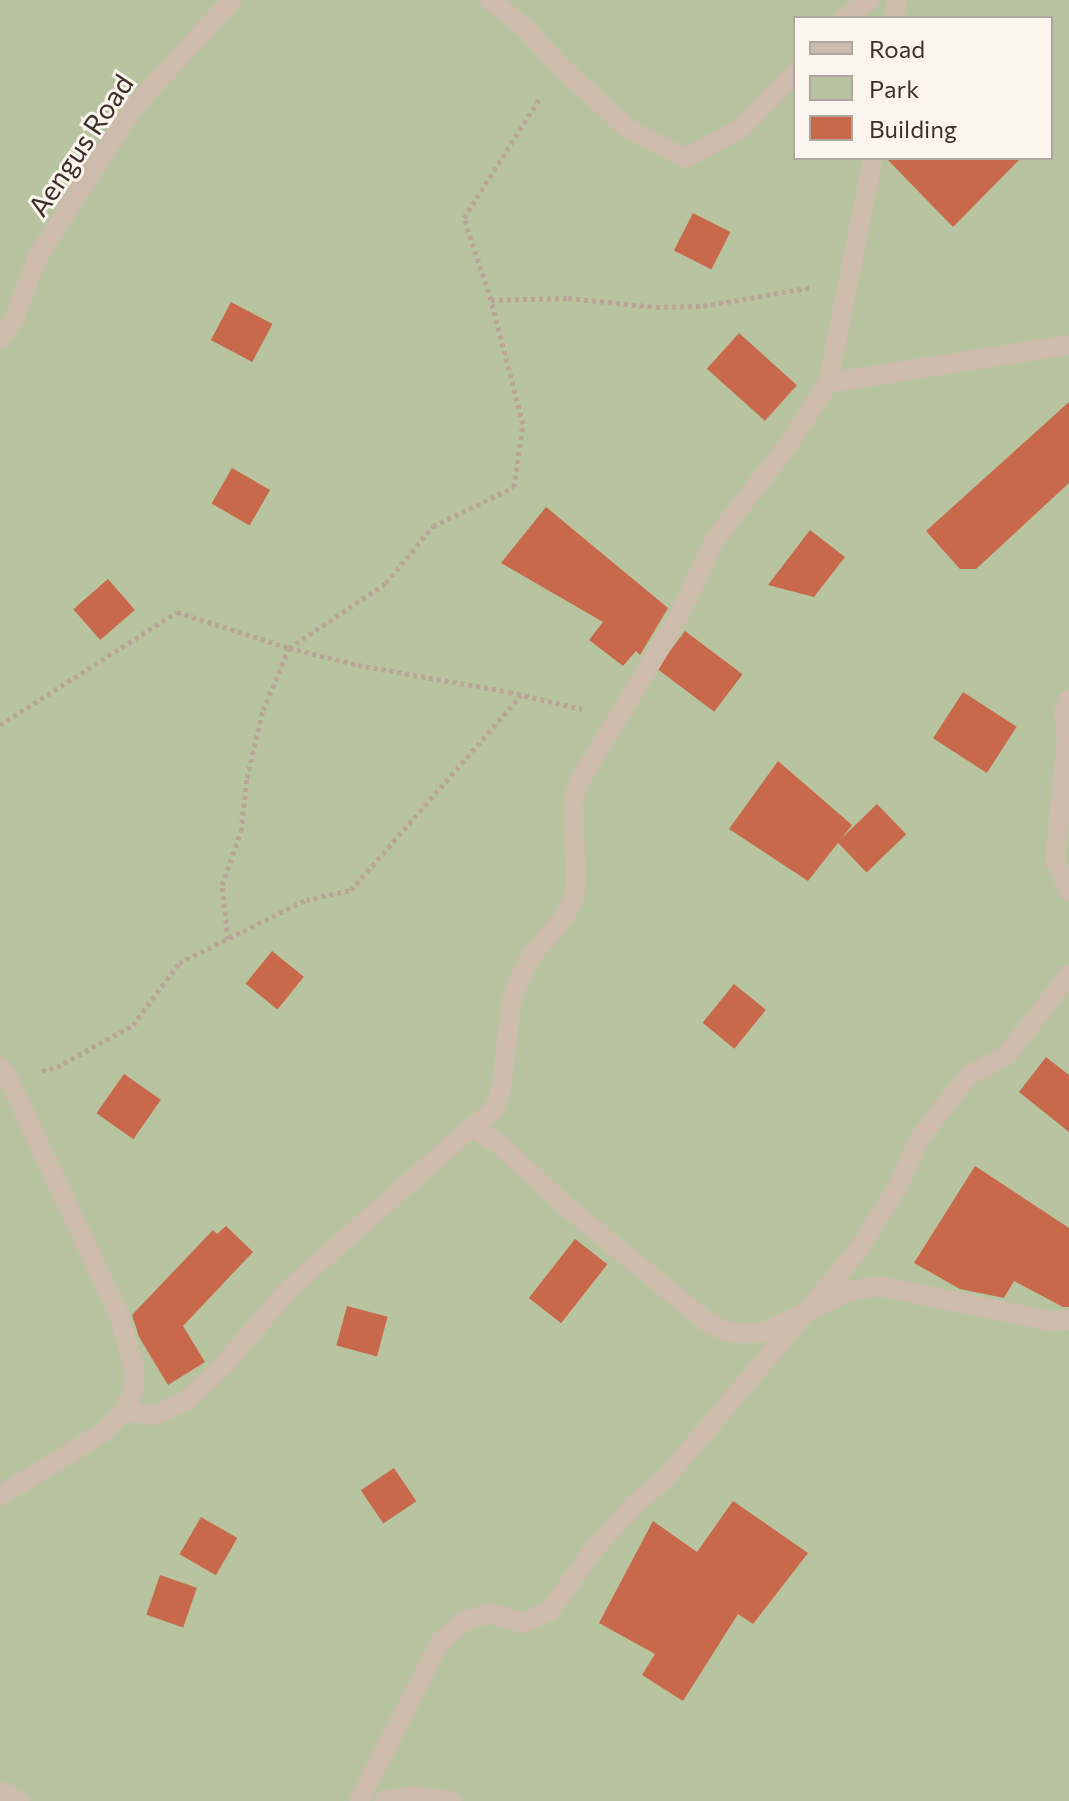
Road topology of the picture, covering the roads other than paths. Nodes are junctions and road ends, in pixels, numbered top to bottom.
1 (232, 0) edge
2 (490, 0) edge
3 (870, 0) edge
4 (847, 16) edge
5 (793, 75) edge
6 (873, 160) edge
7 (0, 339) edge
8 (1069, 345) edge
9 (828, 383) junction
10 (1069, 699) edge
11 (1069, 892) edge
12 (1069, 975) edge
13 (5, 1074) edge
14 (472, 1127) junction
15 (806, 1314) junction
16 (1069, 1320) edge
17 (123, 1412) junction
18 (0, 1496) edge
19 (0, 1791) edge
20 (20, 1801) edge
21 (359, 1801) edge
22 (383, 1801) edge
23 (452, 1801) edge

1 - 7 street, Aengus Road
2 - 5 street
3 - 4 street
6 - 9 street
8 - 9 street
9 - 14 street
10 - 11 street
12 - 15 street
13 - 17 street
14 - 15 street
14 - 17 street
15 - 16 street
15 - 21 street
17 - 18 street
19 - 20 street
22 - 23 street

